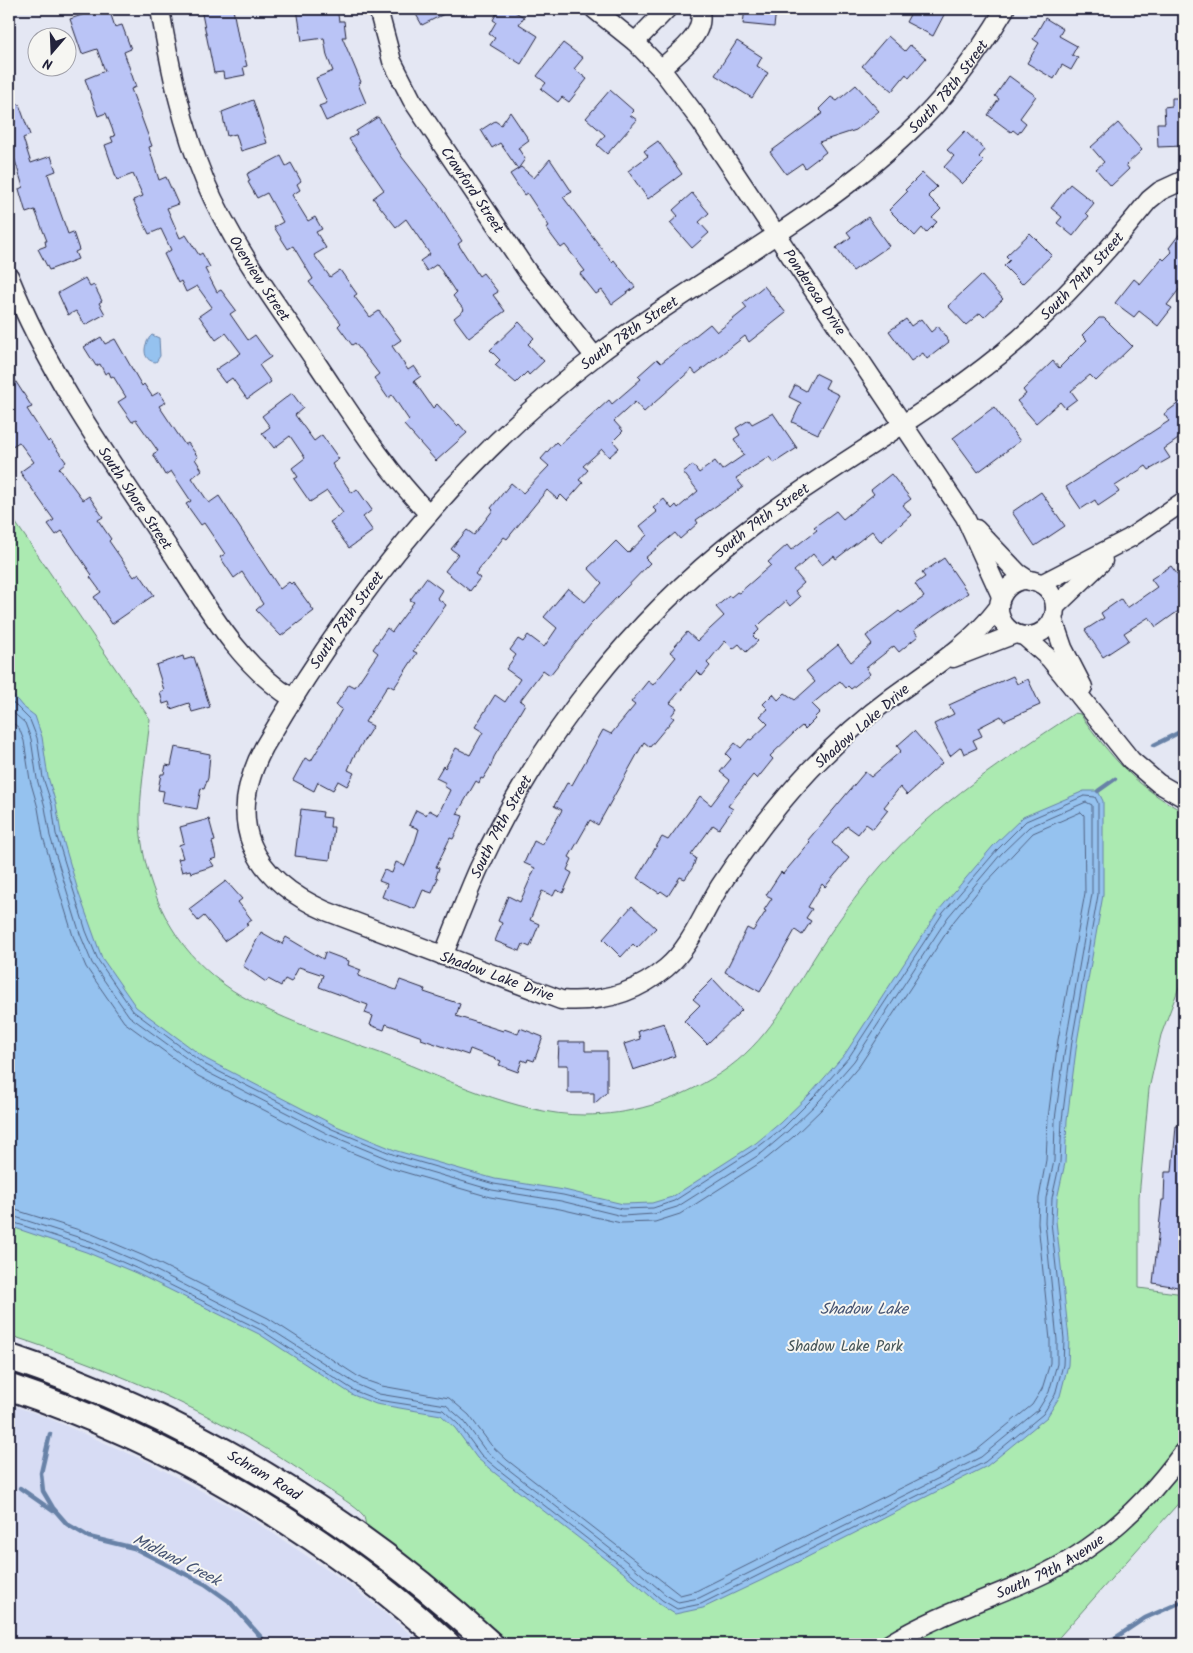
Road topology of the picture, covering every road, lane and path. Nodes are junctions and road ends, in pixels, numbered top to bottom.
1 (160, 9) edge
2 (378, 9) edge
3 (594, 9) edge
4 (667, 9) edge
5 (699, 9) edge
6 (1005, 9) edge
7 (635, 42) junction
8 (661, 69) junction
9 (1184, 180) edge
10 (775, 235) junction
11 (9, 276) edge
12 (595, 357) junction
13 (902, 423) junction
14 (1184, 501) edge
15 (429, 514) junction
16 (965, 518) junction
17 (1130, 538) junction
18 (1036, 582) junction
19 (1000, 602) junction
20 (1054, 613) junction
21 (1020, 635) junction
22 (939, 664) junction
23 (292, 698) junction
24 (1098, 717) junction
25 (1184, 798) edge
26 (444, 956) junction
27 (9, 1357) edge
28 (9, 1387) edge
29 (1184, 1451) edge
30 (447, 1644) edge
31 (490, 1644) edge
32 (889, 1644) edge

1 - 15 street, Overview Street
2 - 12 street, Crawford Street
3 - 7 street, Ponderosa Drive
4 - 7 street
5 - 8 street
6 - 10 street, South 78th Street
7 - 8 street, Ponderosa Drive
8 - 10 street, Ponderosa Drive
9 - 13 street, South 79th Street
10 - 12 street, South 78th Street
10 - 13 street, Ponderosa Drive
11 - 23 street, South Shore Street
12 - 15 street, South 78th Street
13 - 16 street, Ponderosa Drive
13 - 26 street, South 79th Street
14 - 17 street
15 - 23 street, South 78th Street
16 - 18 street, Ponderosa Drive
16 - 19 street, Ponderosa Drive
17 - 18 street
17 - 20 street
18 - 19 street
18 - 20 street
19 - 21 street
19 - 22 street, Shadow Lake Drive
20 - 21 street
20 - 24 street
21 - 22 street, Shadow Lake Drive
21 - 24 street
22 - 26 street, Shadow Lake Drive
23 - 26 street, Shadow Lake Drive
24 - 25 street
27 - 31 main road, Schram Road
28 - 30 main road, Schram Road
29 - 32 street, South 79th Avenue

